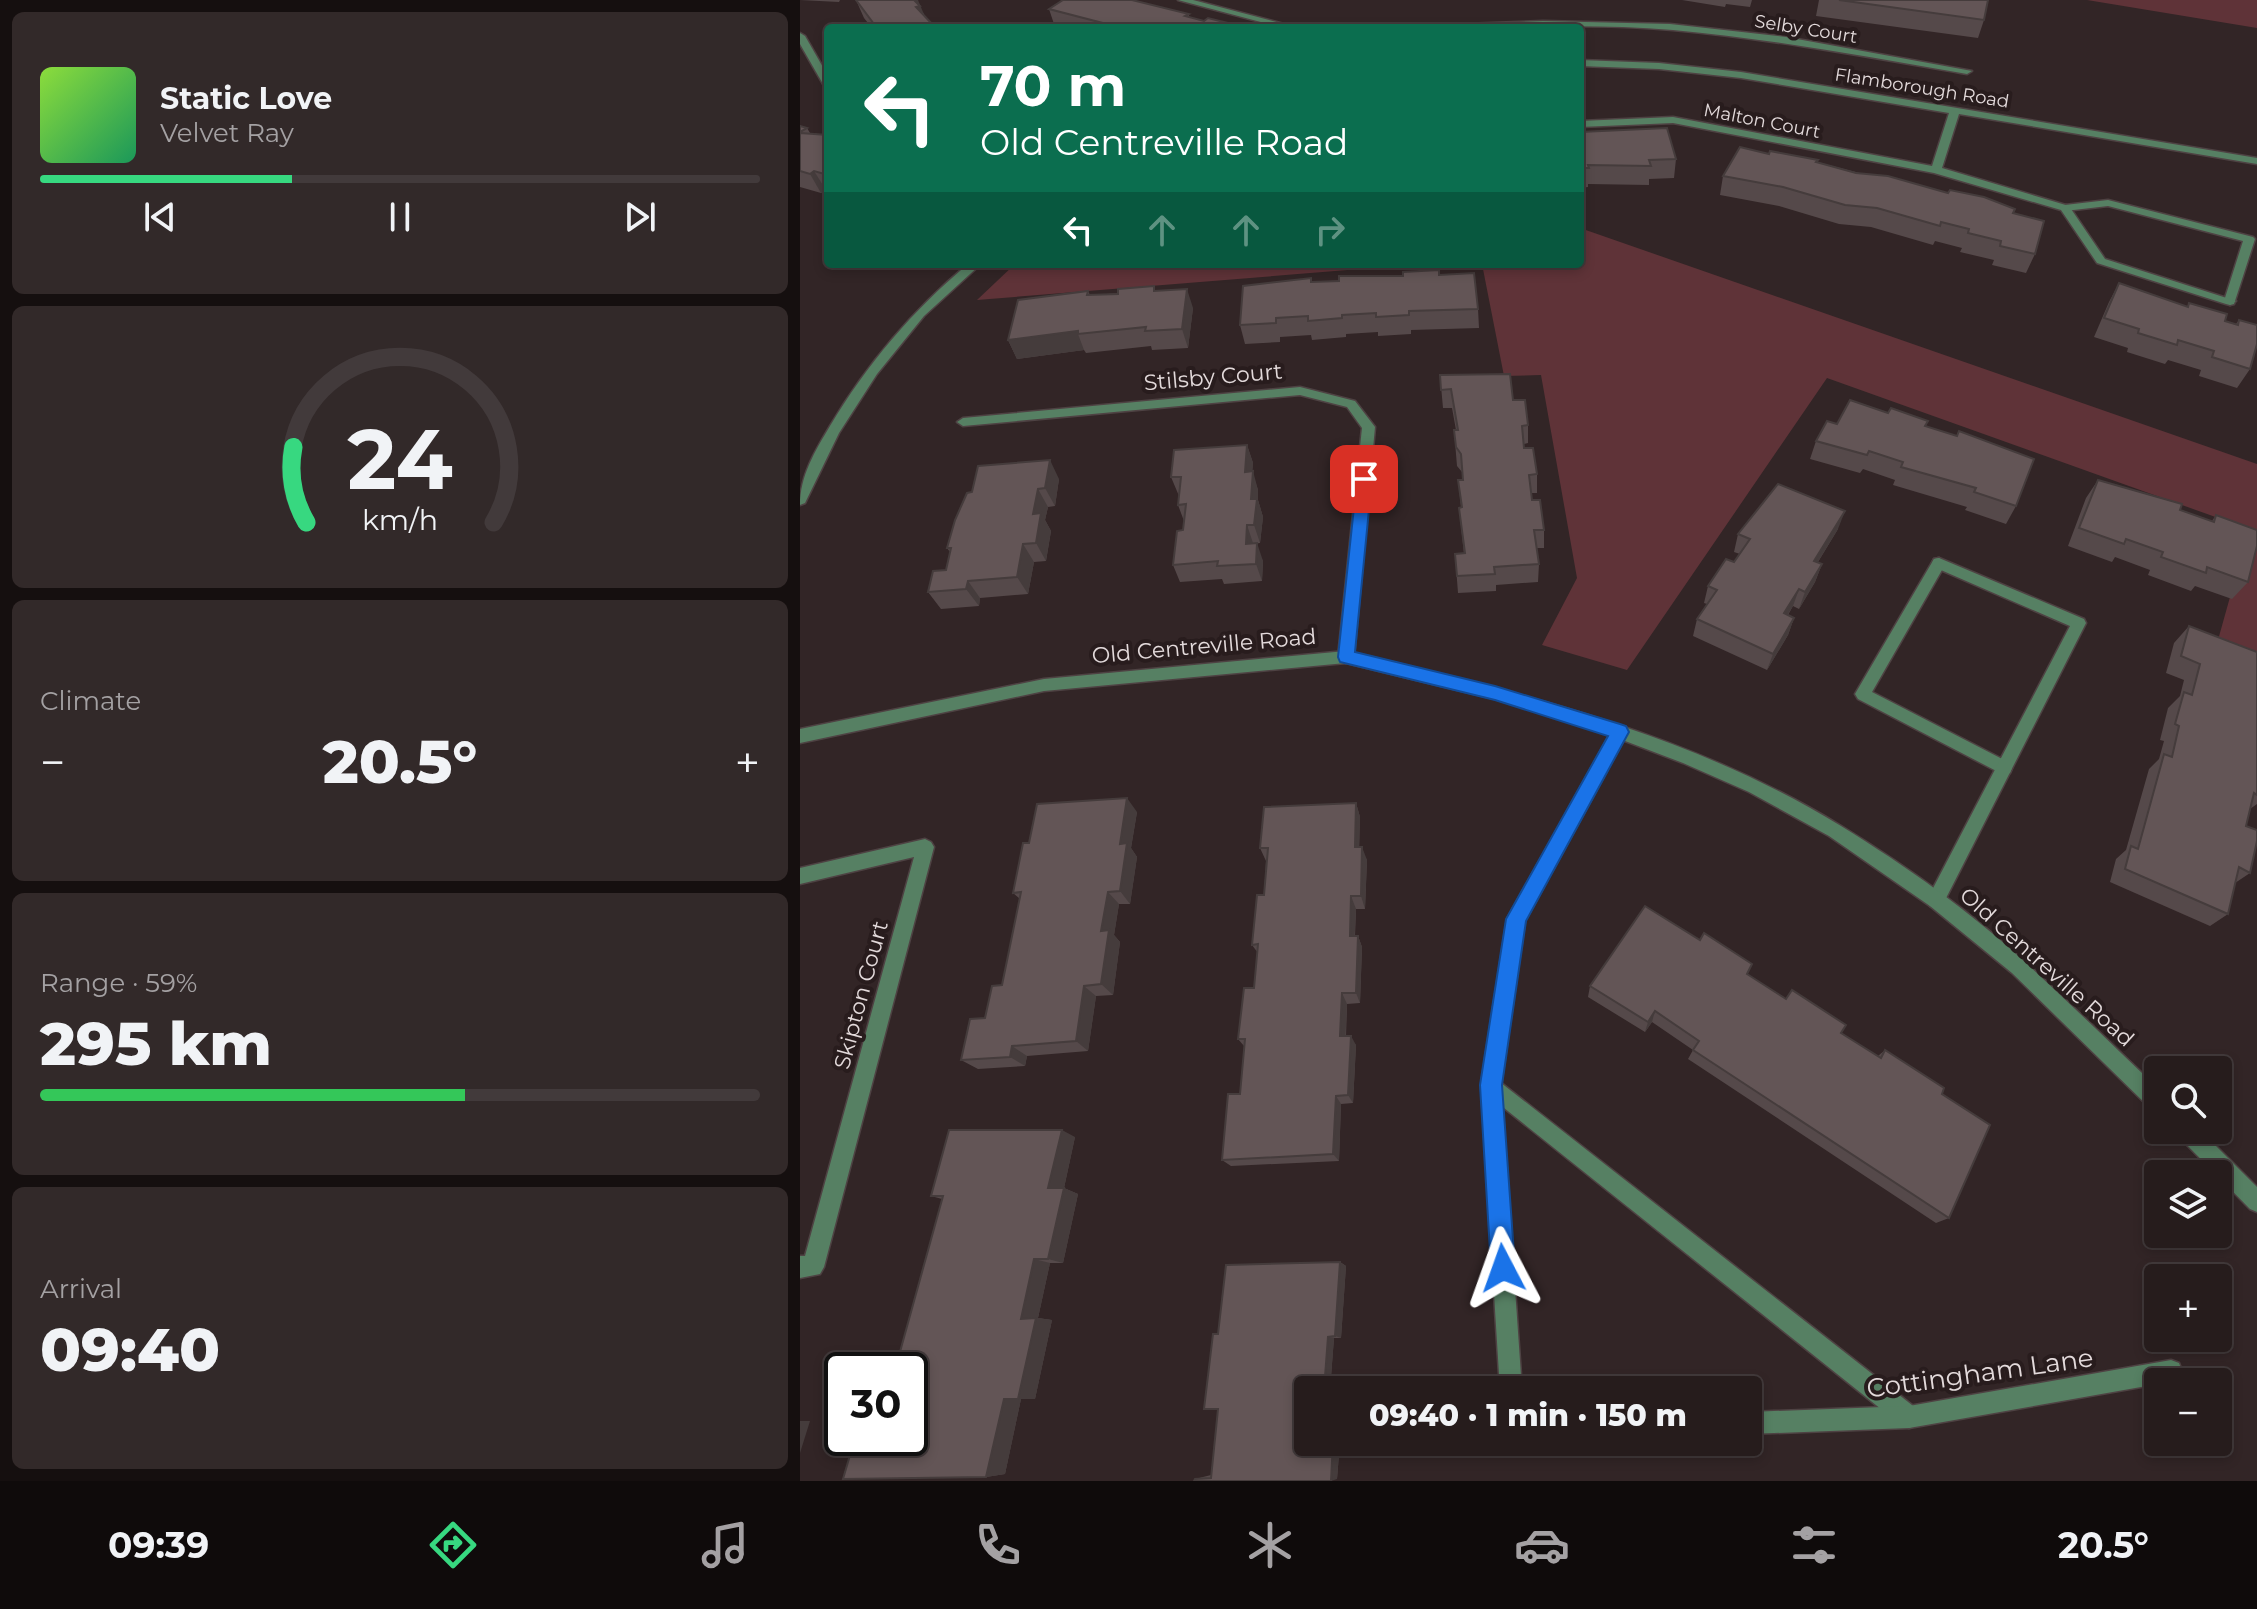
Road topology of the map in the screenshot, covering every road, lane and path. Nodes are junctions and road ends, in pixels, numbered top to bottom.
1 (1182, 0) edge
2 (1278, 24) edge
3 (1584, 27) edge
4 (800, 36) edge
5 (1584, 63) edge
6 (1967, 71) dead end
7 (824, 80) edge
8 (1955, 110) junction
9 (1584, 124) edge
10 (2257, 161) edge
11 (1936, 170) junction
12 (2065, 208) junction
13 (971, 268) edge
14 (963, 422) dead end
15 (800, 500) edge
16 (1346, 657) junction
17 (1620, 732) junction
18 (800, 736) edge
19 (2004, 768) junction
20 (800, 876) edge
21 (1936, 900) junction
22 (1491, 1085) junction
23 (2144, 1088) edge
24 (2200, 1144) edge
25 (2257, 1202) edge
26 (800, 1267) edge
27 (1510, 1376) edge
28 (2144, 1376) edge
29 (1909, 1417) junction
30 (1762, 1422) edge

1 - 2 street
3 - 6 street, Selby Court
4 - 7 street
5 - 8 street, Flamborough Road
8 - 10 street, Flamborough Road
8 - 11 street
9 - 11 street, Malton Court
11 - 12 street, Malton Court
12 - 12 street
13 - 15 street
14 - 16 street, Stilsby Court
16 - 17 street, Old Centreville Road
16 - 18 street, Old Centreville Road
17 - 21 street, Old Centreville Road
17 - 22 street
19 - 19 street
19 - 21 street
20 - 26 street, Skipton Court
21 - 23 street, Old Centreville Road
22 - 27 street
22 - 29 street
24 - 25 street
28 - 29 street, Cottingham Lane
29 - 30 street, Cottingham Lane

